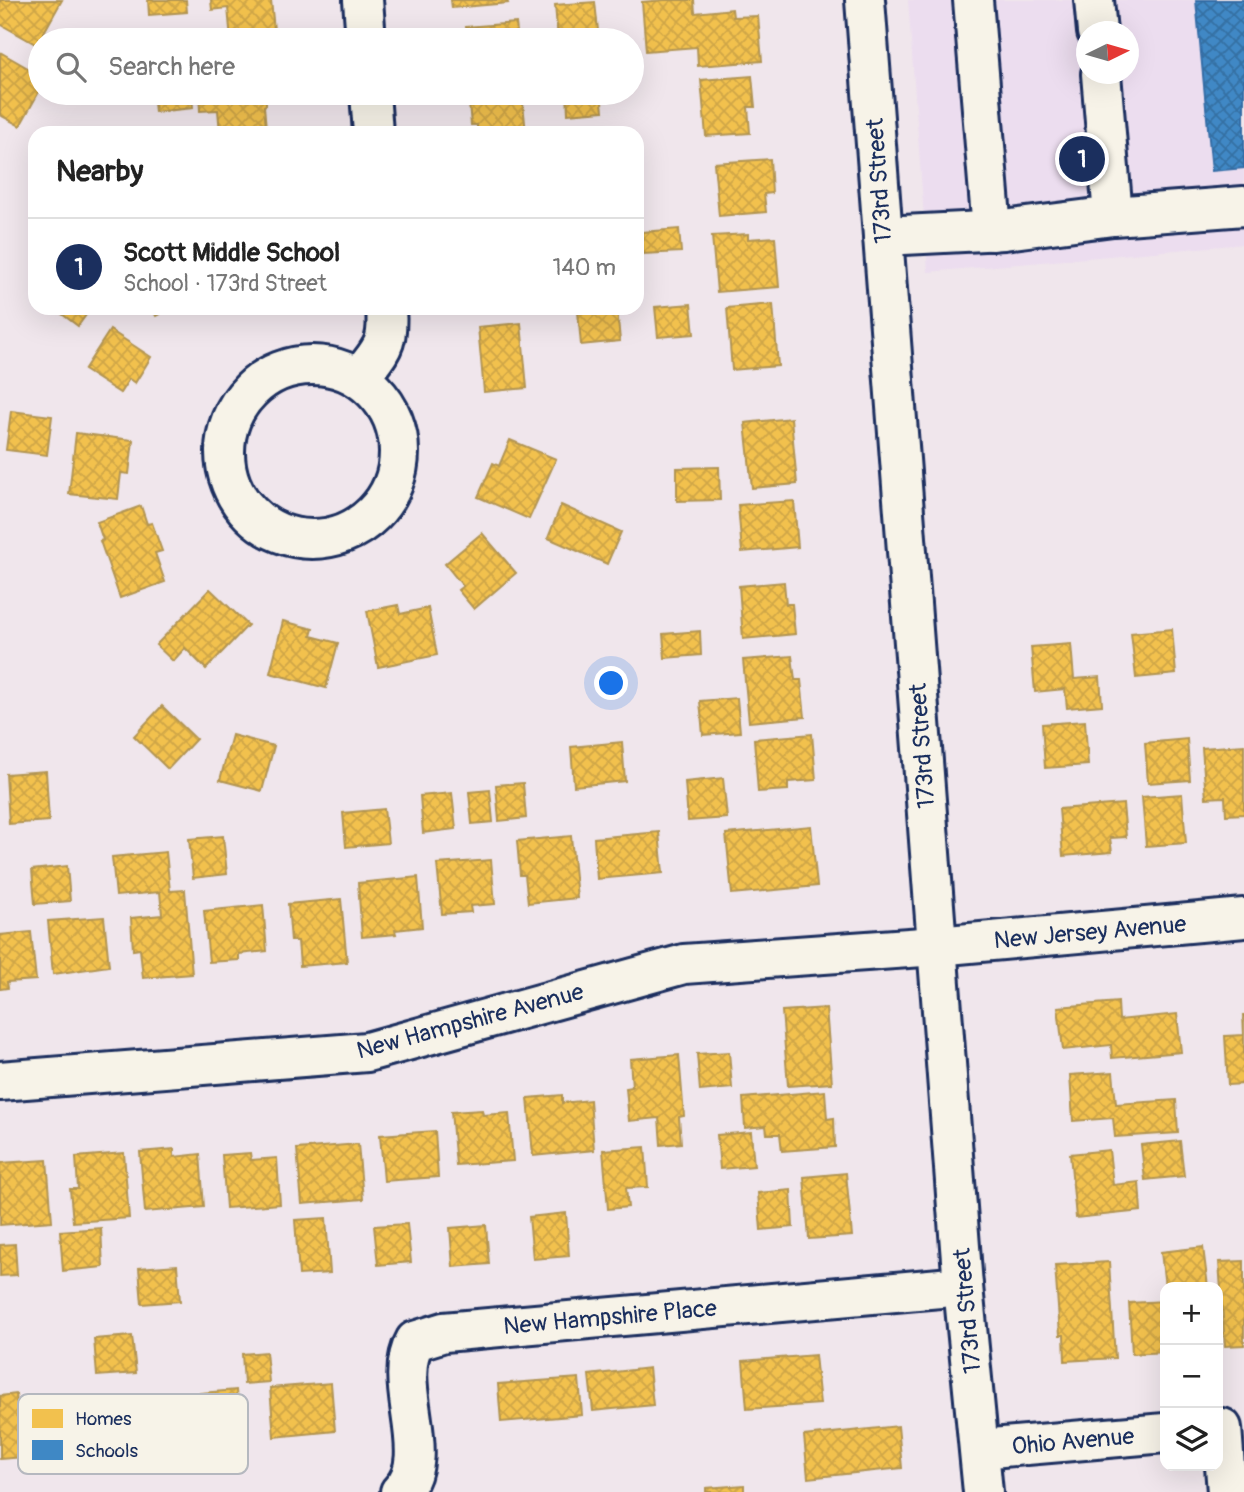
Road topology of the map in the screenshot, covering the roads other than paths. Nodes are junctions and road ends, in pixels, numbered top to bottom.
1 (363, 0) edge
2 (865, 0) edge
3 (973, 0) edge
4 (1094, 0) edge
5 (1096, 21) edge
6 (365, 28) edge
7 (1102, 84) edge
8 (371, 105) edge
9 (372, 126) edge
10 (1244, 206) edge
11 (1113, 216) junction
12 (992, 231) junction
13 (883, 236) junction
14 (386, 315) edge
15 (360, 378) junction
16 (1244, 918) edge
17 (937, 946) junction
18 (0, 1081) edge
19 (963, 1286) junction
20 (1228, 1428) edge
21 (1160, 1433) edge
22 (980, 1449) junction
23 (400, 1492) edge
24 (983, 1492) edge
25 (1227, 1492) edge

1 - 6 street
2 - 13 street, 173rd Street
3 - 12 street
4 - 5 street
7 - 11 street
8 - 9 street
10 - 11 street
11 - 12 street
12 - 13 street
13 - 17 street, 173rd Street
14 - 15 street
15 - 15 street
16 - 17 street, New Jersey Avenue
17 - 18 street, New Hampshire Avenue
17 - 19 street, 173rd Street
19 - 22 street, 173rd Street
19 - 23 street, New Hampshire Place
20 - 25 street
21 - 22 street, Ohio Avenue
22 - 24 street, 173rd Street

